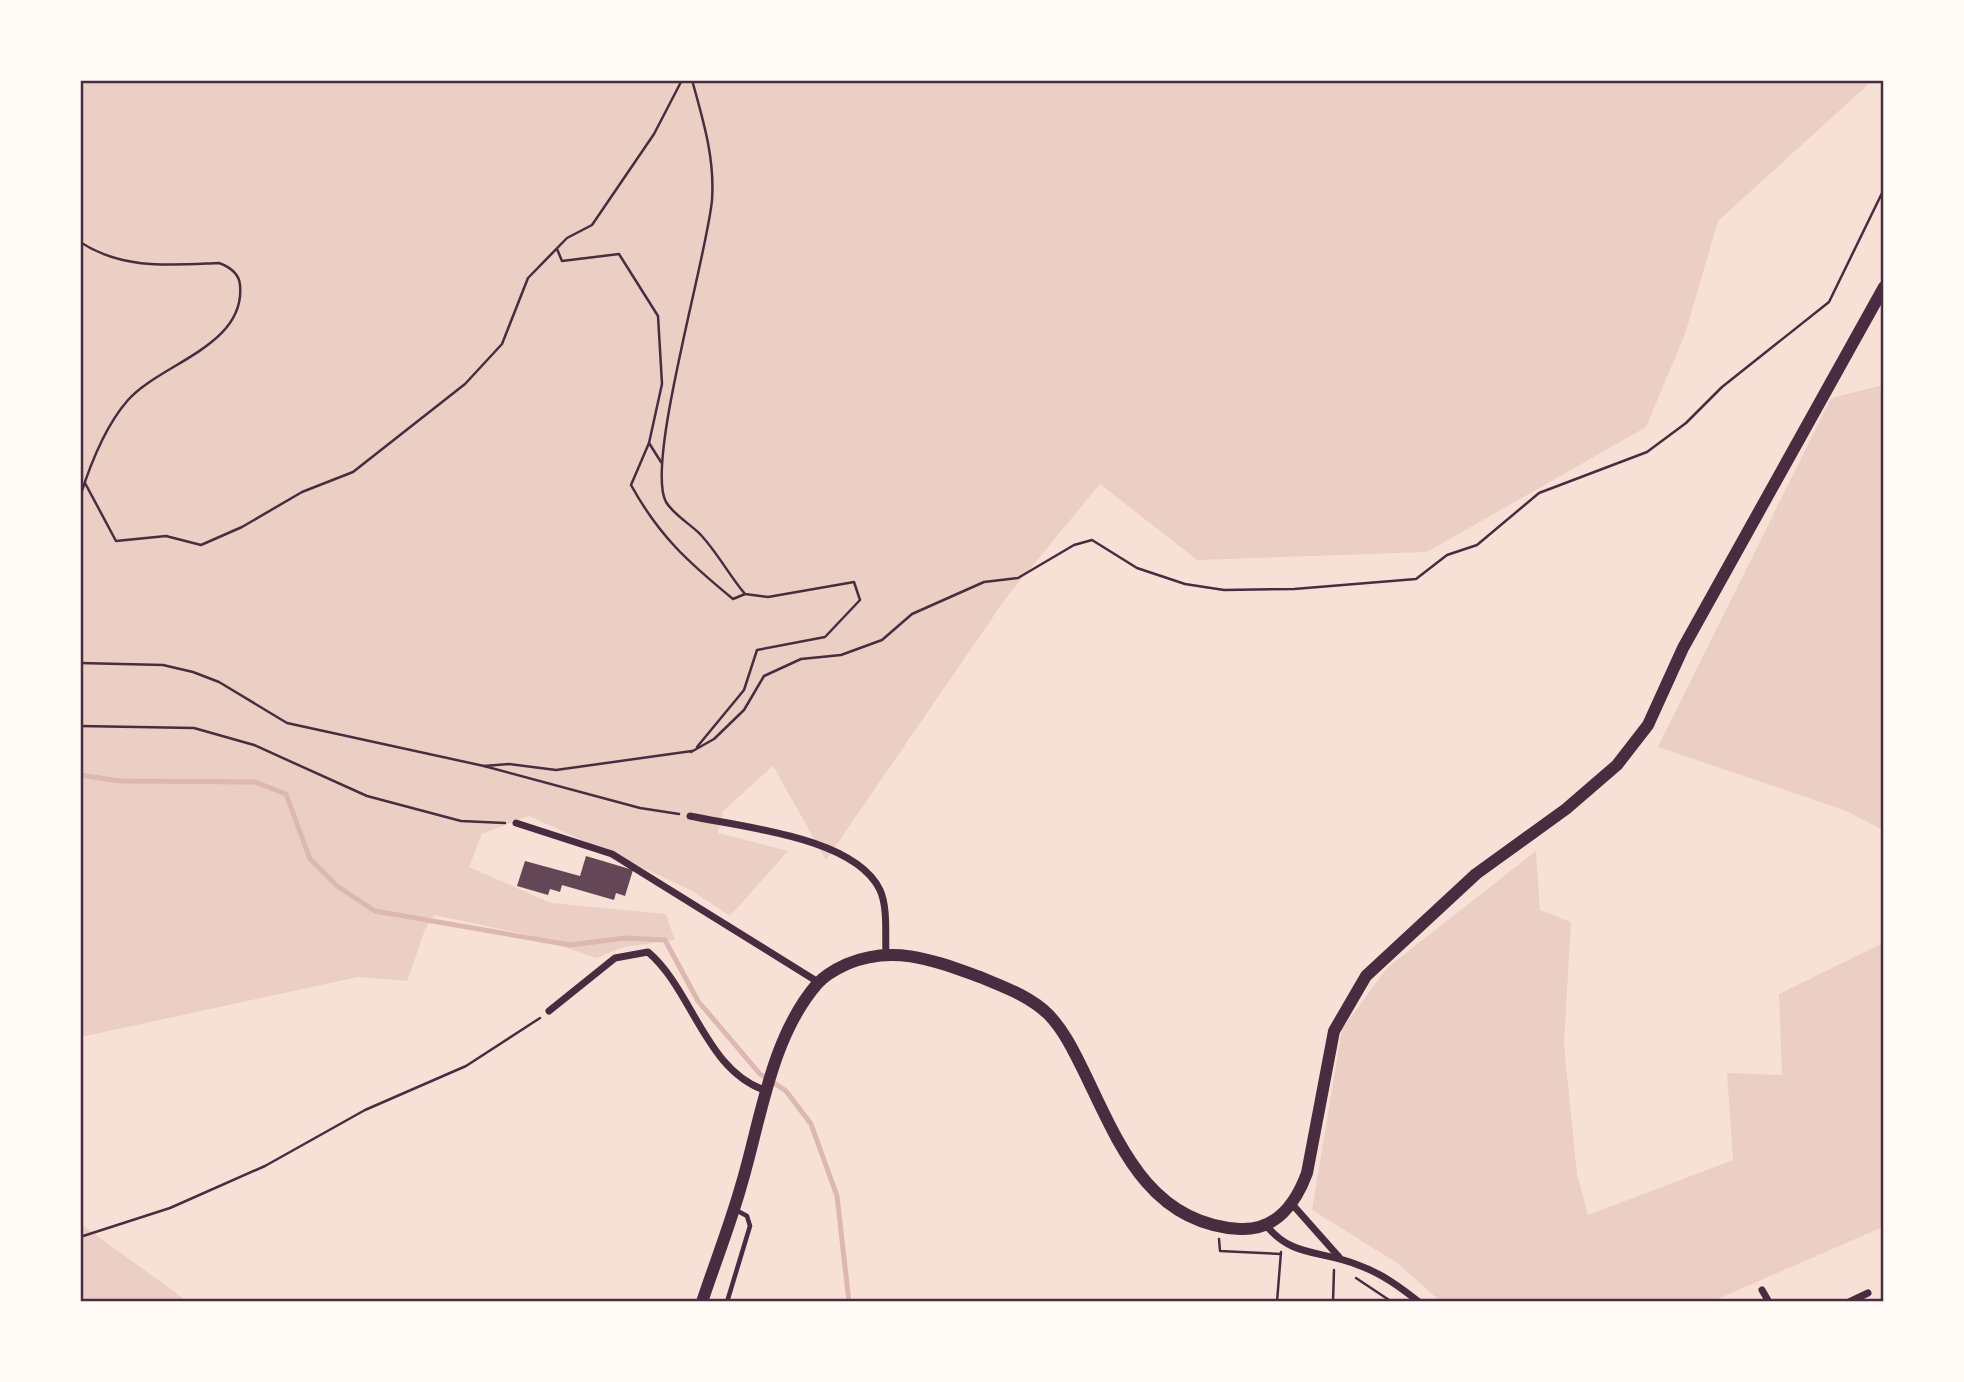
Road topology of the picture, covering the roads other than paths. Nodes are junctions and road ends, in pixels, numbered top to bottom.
1 (1884, 287) edge
2 (690, 816) road end
3 (516, 823) road end
4 (886, 954) junction
5 (818, 982) junction
6 (549, 1012) road end
7 (767, 1091) junction
8 (1292, 1204) junction
9 (733, 1209) junction
10 (1266, 1225) junction
11 (1337, 1257) junction
12 (1762, 1290) dead end
13 (1868, 1293) dead end
14 (702, 1301) edge
15 (727, 1301) edge
16 (1419, 1301) edge
17 (1769, 1301) edge
18 (1849, 1301) edge

1 - 8 street
2 - 4 street
3 - 5 street
4 - 5 street
4 - 10 street
5 - 7 street
6 - 7 street
7 - 9 street
8 - 10 street
8 - 11 street
9 - 14 street
9 - 15 lane
10 - 11 street
11 - 16 street
12 - 17 street
13 - 18 street

